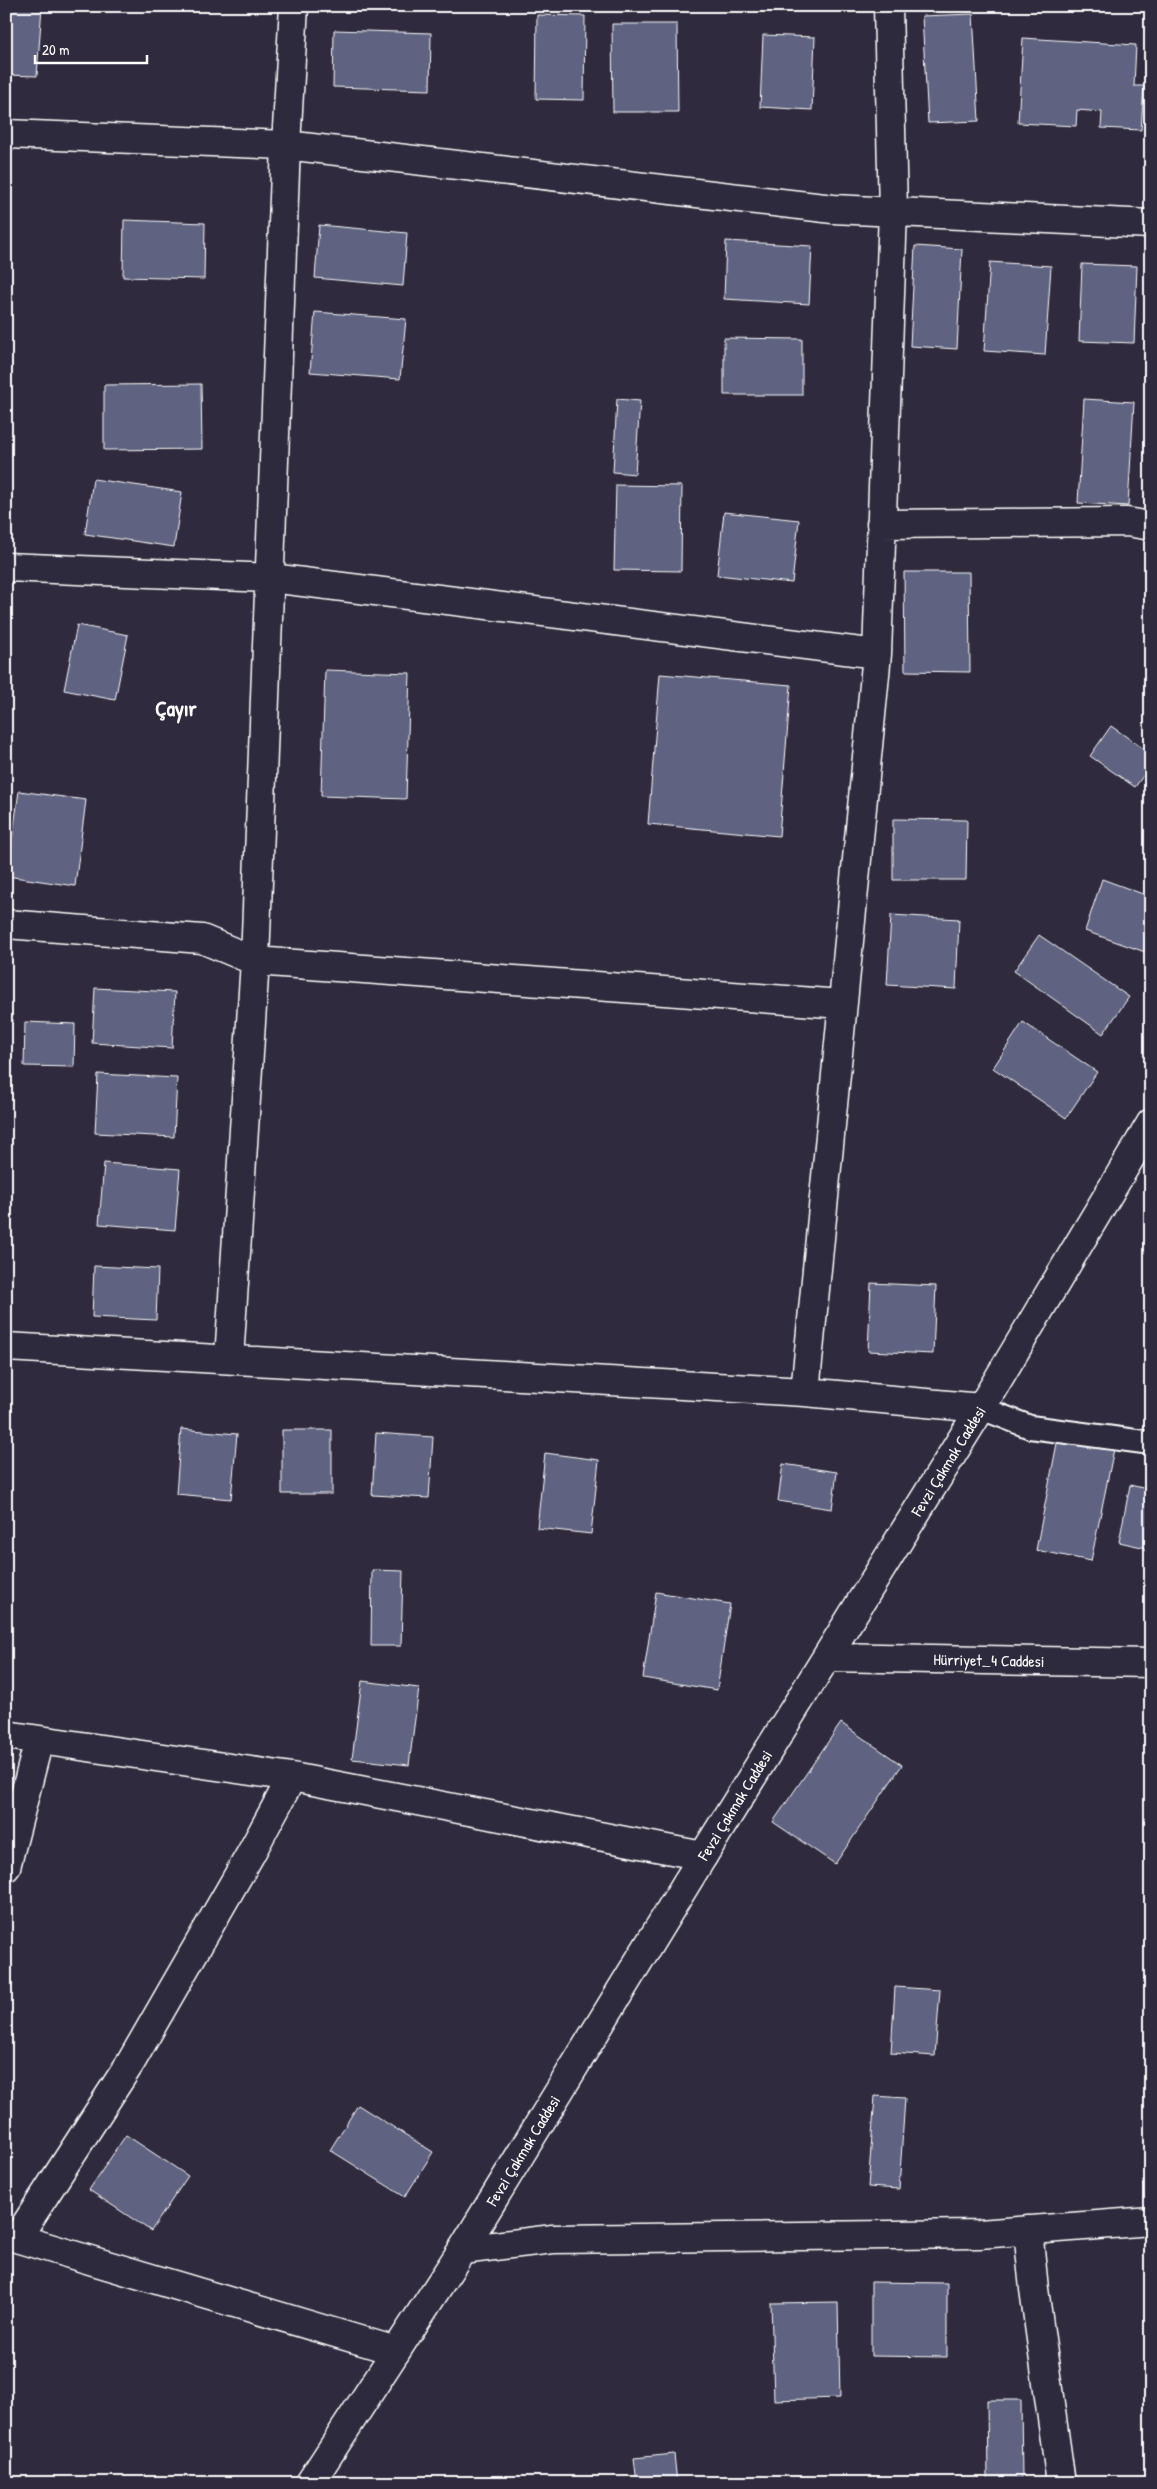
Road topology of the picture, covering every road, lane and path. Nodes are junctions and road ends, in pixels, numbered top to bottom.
1 (294, 6) edge
2 (888, 6) edge
3 (6, 134) edge
4 (286, 145) junction
5 (893, 211) junction
6 (1151, 224) edge
7 (881, 524) junction
8 (1151, 526) edge
9 (6, 567) edge
10 (271, 578) junction
11 (876, 654) junction
12 (6, 924) edge
13 (255, 961) junction
14 (842, 1004) junction
15 (1147, 1137) edge
16 (6, 1346) edge
17 (229, 1358) junction
18 (805, 1392) junction
19 (981, 1408) junction
20 (1151, 1443) edge
21 (828, 1657) junction
22 (1151, 1663) edge
23 (6, 1735) edge
24 (39, 1740) junction
25 (292, 1777) junction
26 (703, 1856) junction
27 (6, 1867) edge
28 (1151, 2222) edge
29 (1028, 2230) junction
30 (11, 2237) edge
31 (462, 2250) junction
32 (396, 2352) junction
33 (310, 2483) edge
34 (1062, 2483) edge

1 - 4 street
2 - 5 street
3 - 4 street
4 - 5 street
4 - 10 street
5 - 6 street
5 - 7 street
7 - 8 street
7 - 11 street
9 - 10 street
10 - 11 street
10 - 13 street
11 - 14 street
12 - 13 street
13 - 14 street
13 - 17 street
14 - 18 street
15 - 19 street, Fevzi Çakmak Caddesi
16 - 17 street
17 - 18 street
18 - 19 street
19 - 20 lane
19 - 21 street, Fevzi Çakmak Caddesi
21 - 22 street, Hürriyet_4 Caddesi
21 - 26 street, Fevzi Çakmak Caddesi
23 - 24 street
24 - 25 street
24 - 27 street
25 - 26 street
25 - 30 street
26 - 31 street, Fevzi Çakmak Caddesi
28 - 29 street
29 - 31 street
29 - 34 street
30 - 32 street
31 - 32 street, Fevzi Çakmak Caddesi
32 - 33 street, Fevzi Çakmak Caddesi

